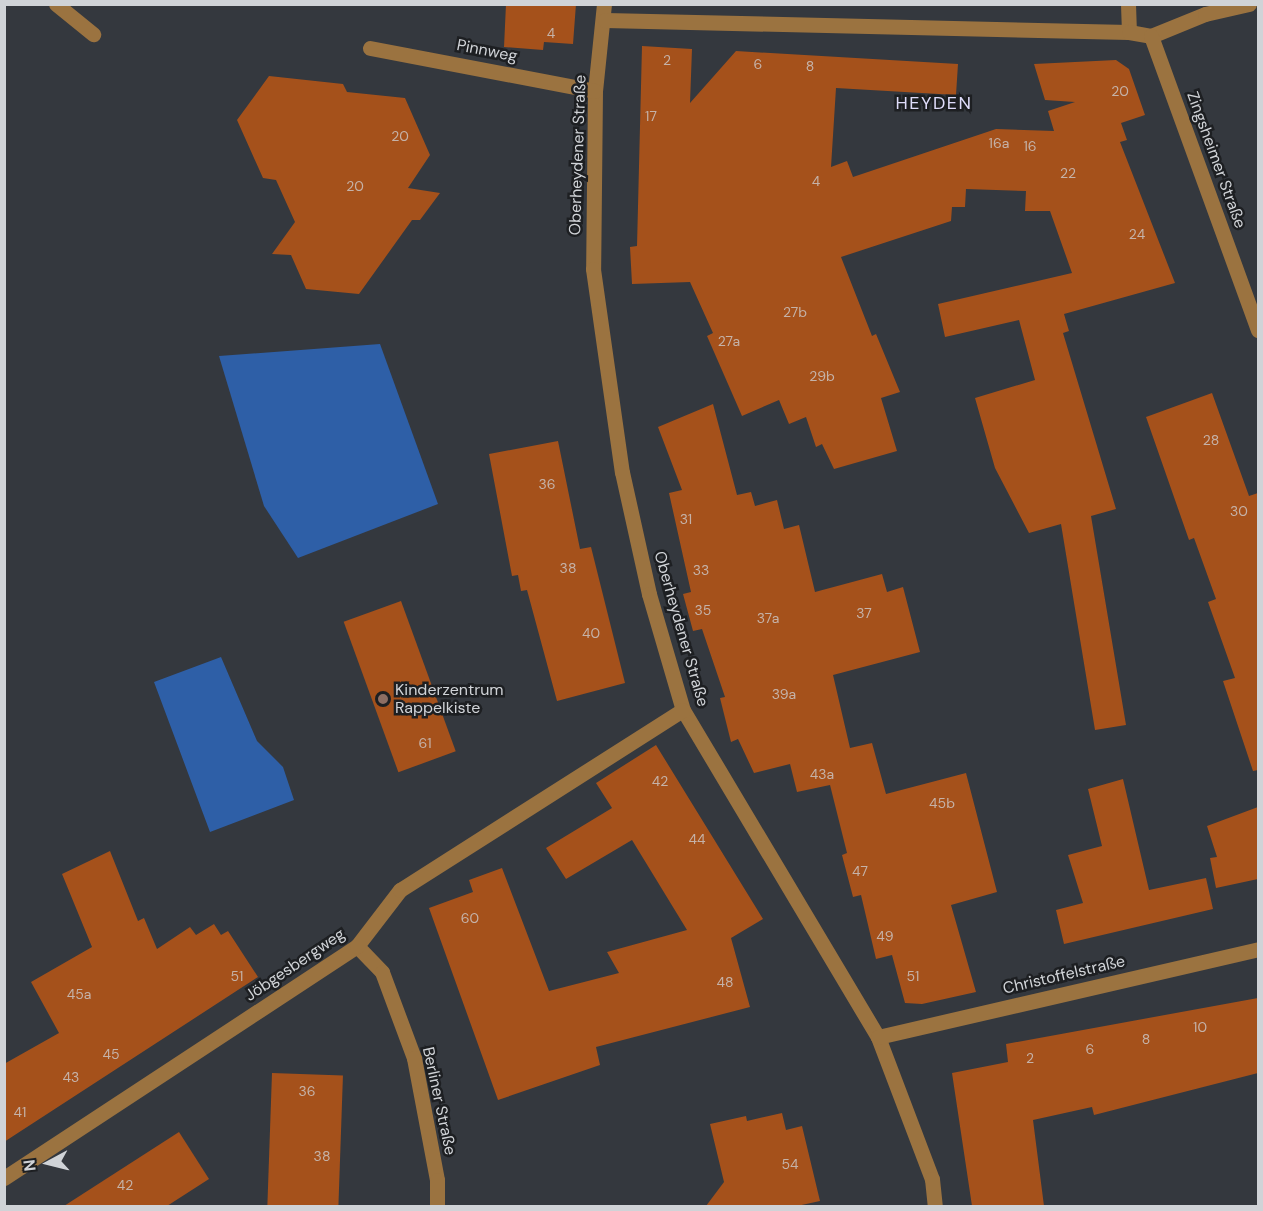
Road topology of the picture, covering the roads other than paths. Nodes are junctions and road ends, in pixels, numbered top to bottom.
1 (56, 4) edge
2 (1128, 4) edge
3 (1249, 4) edge
4 (604, 12) edge
5 (1129, 32) junction
6 (93, 34) dead end
7 (1151, 36) junction
8 (370, 48) dead end
9 (596, 91) junction
10 (1258, 330) edge
11 (683, 710) junction
12 (357, 946) junction
13 (1258, 949) edge
14 (878, 1036) junction
15 (4, 1178) edge
16 (437, 1206) edge
17 (935, 1206) edge

1 - 6 street
2 - 5 street
3 - 7 street
4 - 5 street
4 - 9 street, Oberheydener Straße
5 - 7 street
7 - 10 street, Zingsheimer Straße
8 - 9 street, Pinnweg
9 - 11 street, Oberheydener Straße
11 - 12 street, Jöbgesbergweg
11 - 14 street, Oberheydener Straße
12 - 15 street, Jöbgesbergweg
12 - 16 street, Berliner Straße
13 - 14 street, Christoffelstraße
14 - 17 street, Oberheydener Straße

